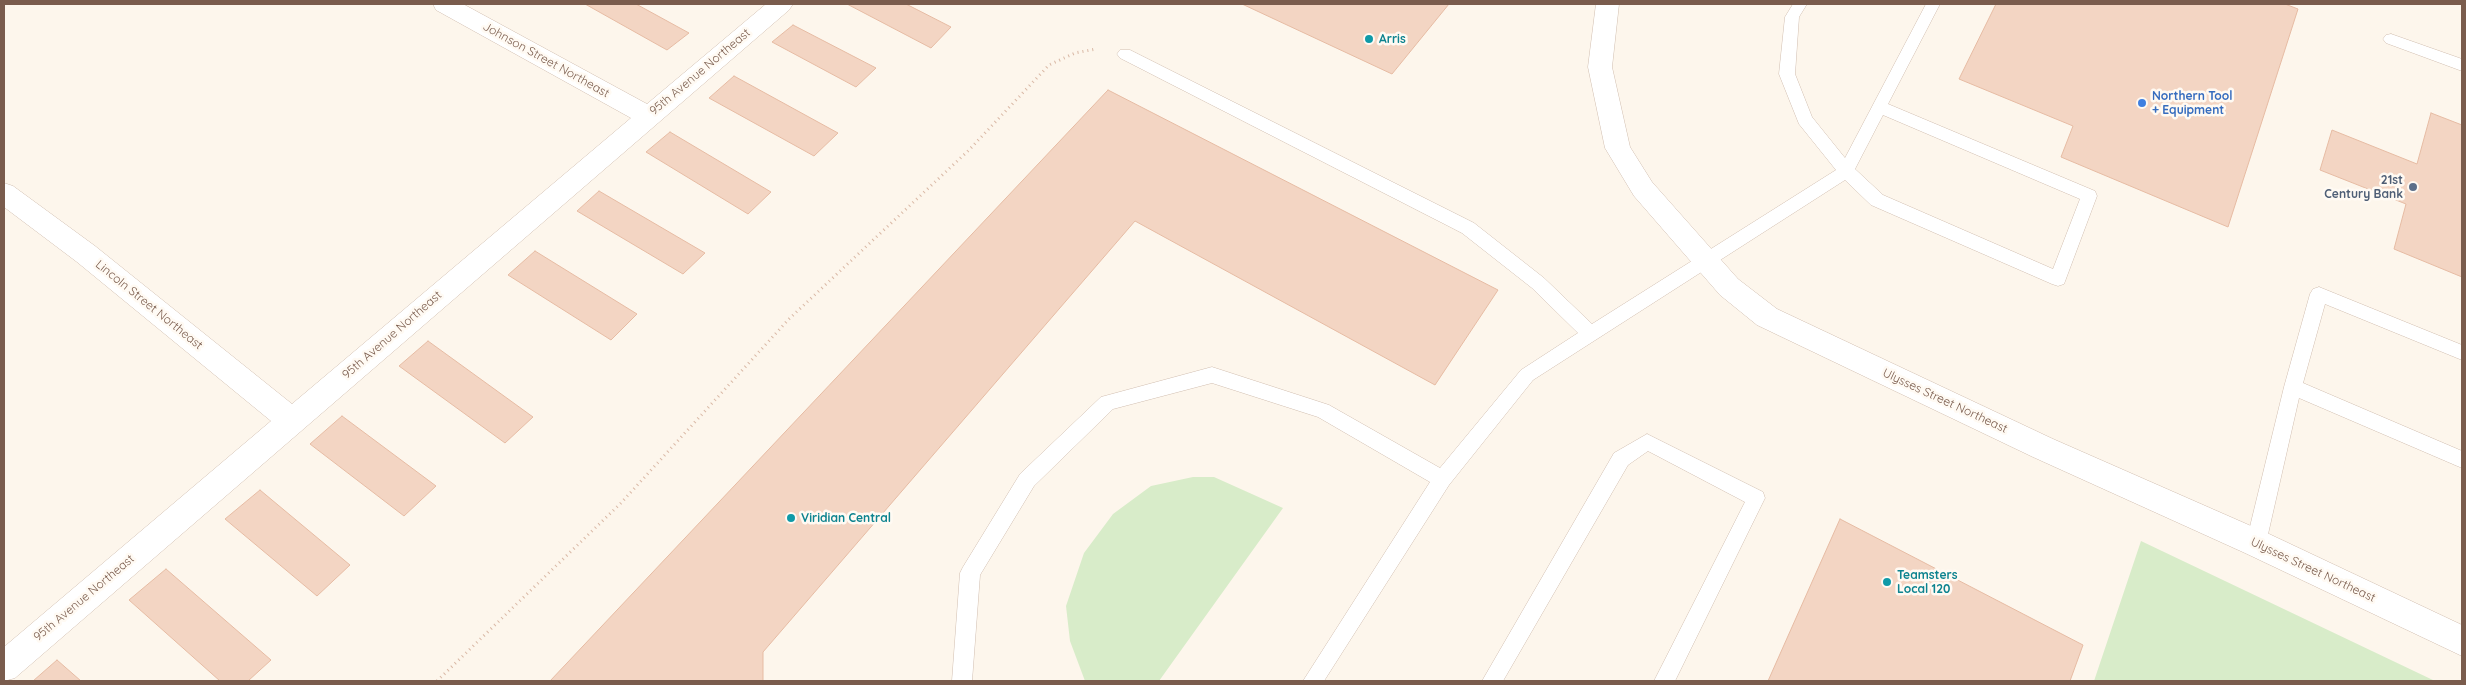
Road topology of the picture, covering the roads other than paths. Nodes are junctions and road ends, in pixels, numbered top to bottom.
1 (444, 4) edge
2 (781, 4) edge
3 (1607, 4) edge
4 (1800, 4) edge
5 (1933, 4) edge
6 (2391, 39) dead end
7 (1125, 54) road end
8 (2462, 65) edge
9 (1879, 107) junction
10 (649, 116) junction
11 (1846, 171) junction
12 (4, 193) edge
13 (1707, 262) junction
14 (1590, 334) junction
15 (2462, 353) edge
16 (2293, 387) junction
17 (292, 421) junction
18 (2462, 460) edge
19 (1442, 479) junction
20 (2256, 543) junction
21 (2462, 640) edge
22 (4, 666) edge
23 (962, 681) edge
24 (1314, 681) edge
25 (1492, 681) edge
26 (1664, 681) edge

1 - 10 street, Johnson Street Northeast
2 - 10 street, 95th Avenue Northeast
3 - 13 street, Ulysses Street Northeast
4 - 11 lane
5 - 9 lane
6 - 8 lane
7 - 14 lane
9 - 11 lane
9 - 11 lane
10 - 17 street, 95th Avenue Northeast
11 - 13 lane
12 - 17 street, Lincoln Street Northeast
13 - 14 lane
13 - 20 street, Ulysses Street Northeast
14 - 19 lane
15 - 16 lane
16 - 18 lane
16 - 20 lane
17 - 22 street, 95th Avenue Northeast
19 - 23 lane
19 - 24 lane
20 - 21 street, Ulysses Street Northeast
25 - 26 lane

